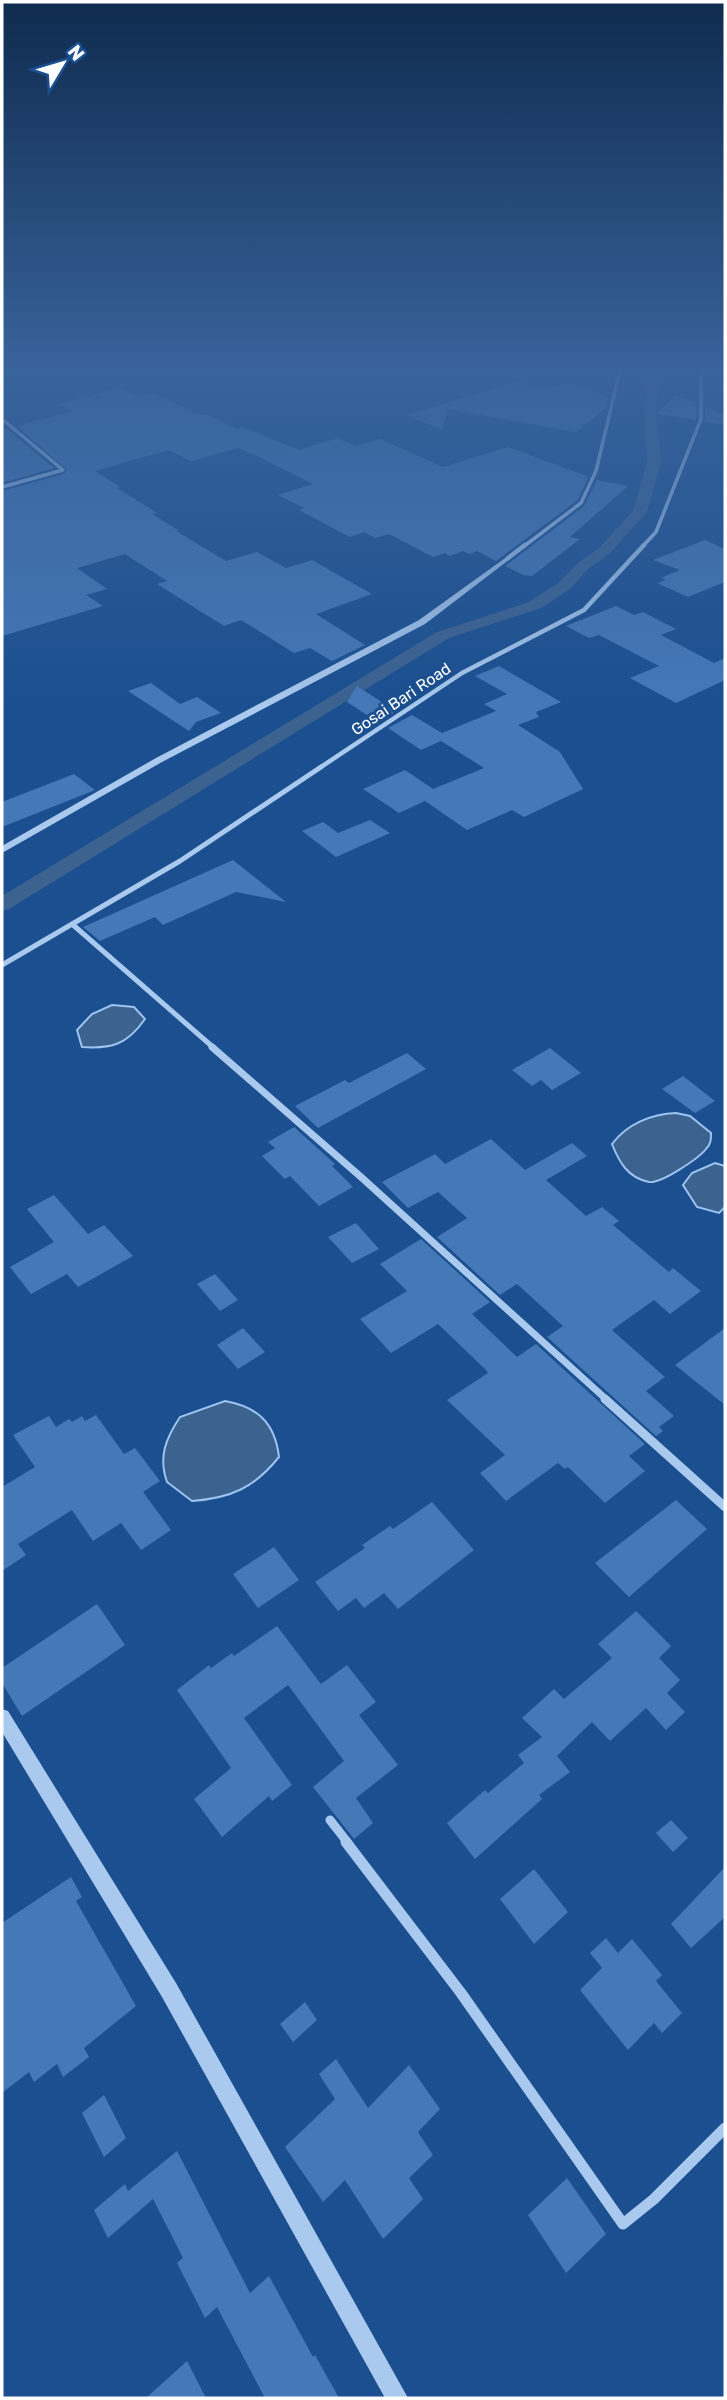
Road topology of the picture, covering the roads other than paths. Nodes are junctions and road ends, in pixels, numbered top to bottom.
1 (20, 482) edge
2 (591, 482) edge
3 (676, 482) edge
4 (2, 487) edge
5 (508, 558) joint
6 (2, 850) edge
7 (72, 924) junction
8 (2, 965) edge
9 (725, 1507) edge
10 (2, 1717) edge
11 (330, 1820) dead end
12 (725, 2129) edge
13 (397, 2398) edge

1 - 4 street
2 - 5 street
3 - 7 street, Gosai Bari Road
5 - 6 street
7 - 8 street, Gosai Bari Road
7 - 9 street
10 - 13 street
11 - 12 street

